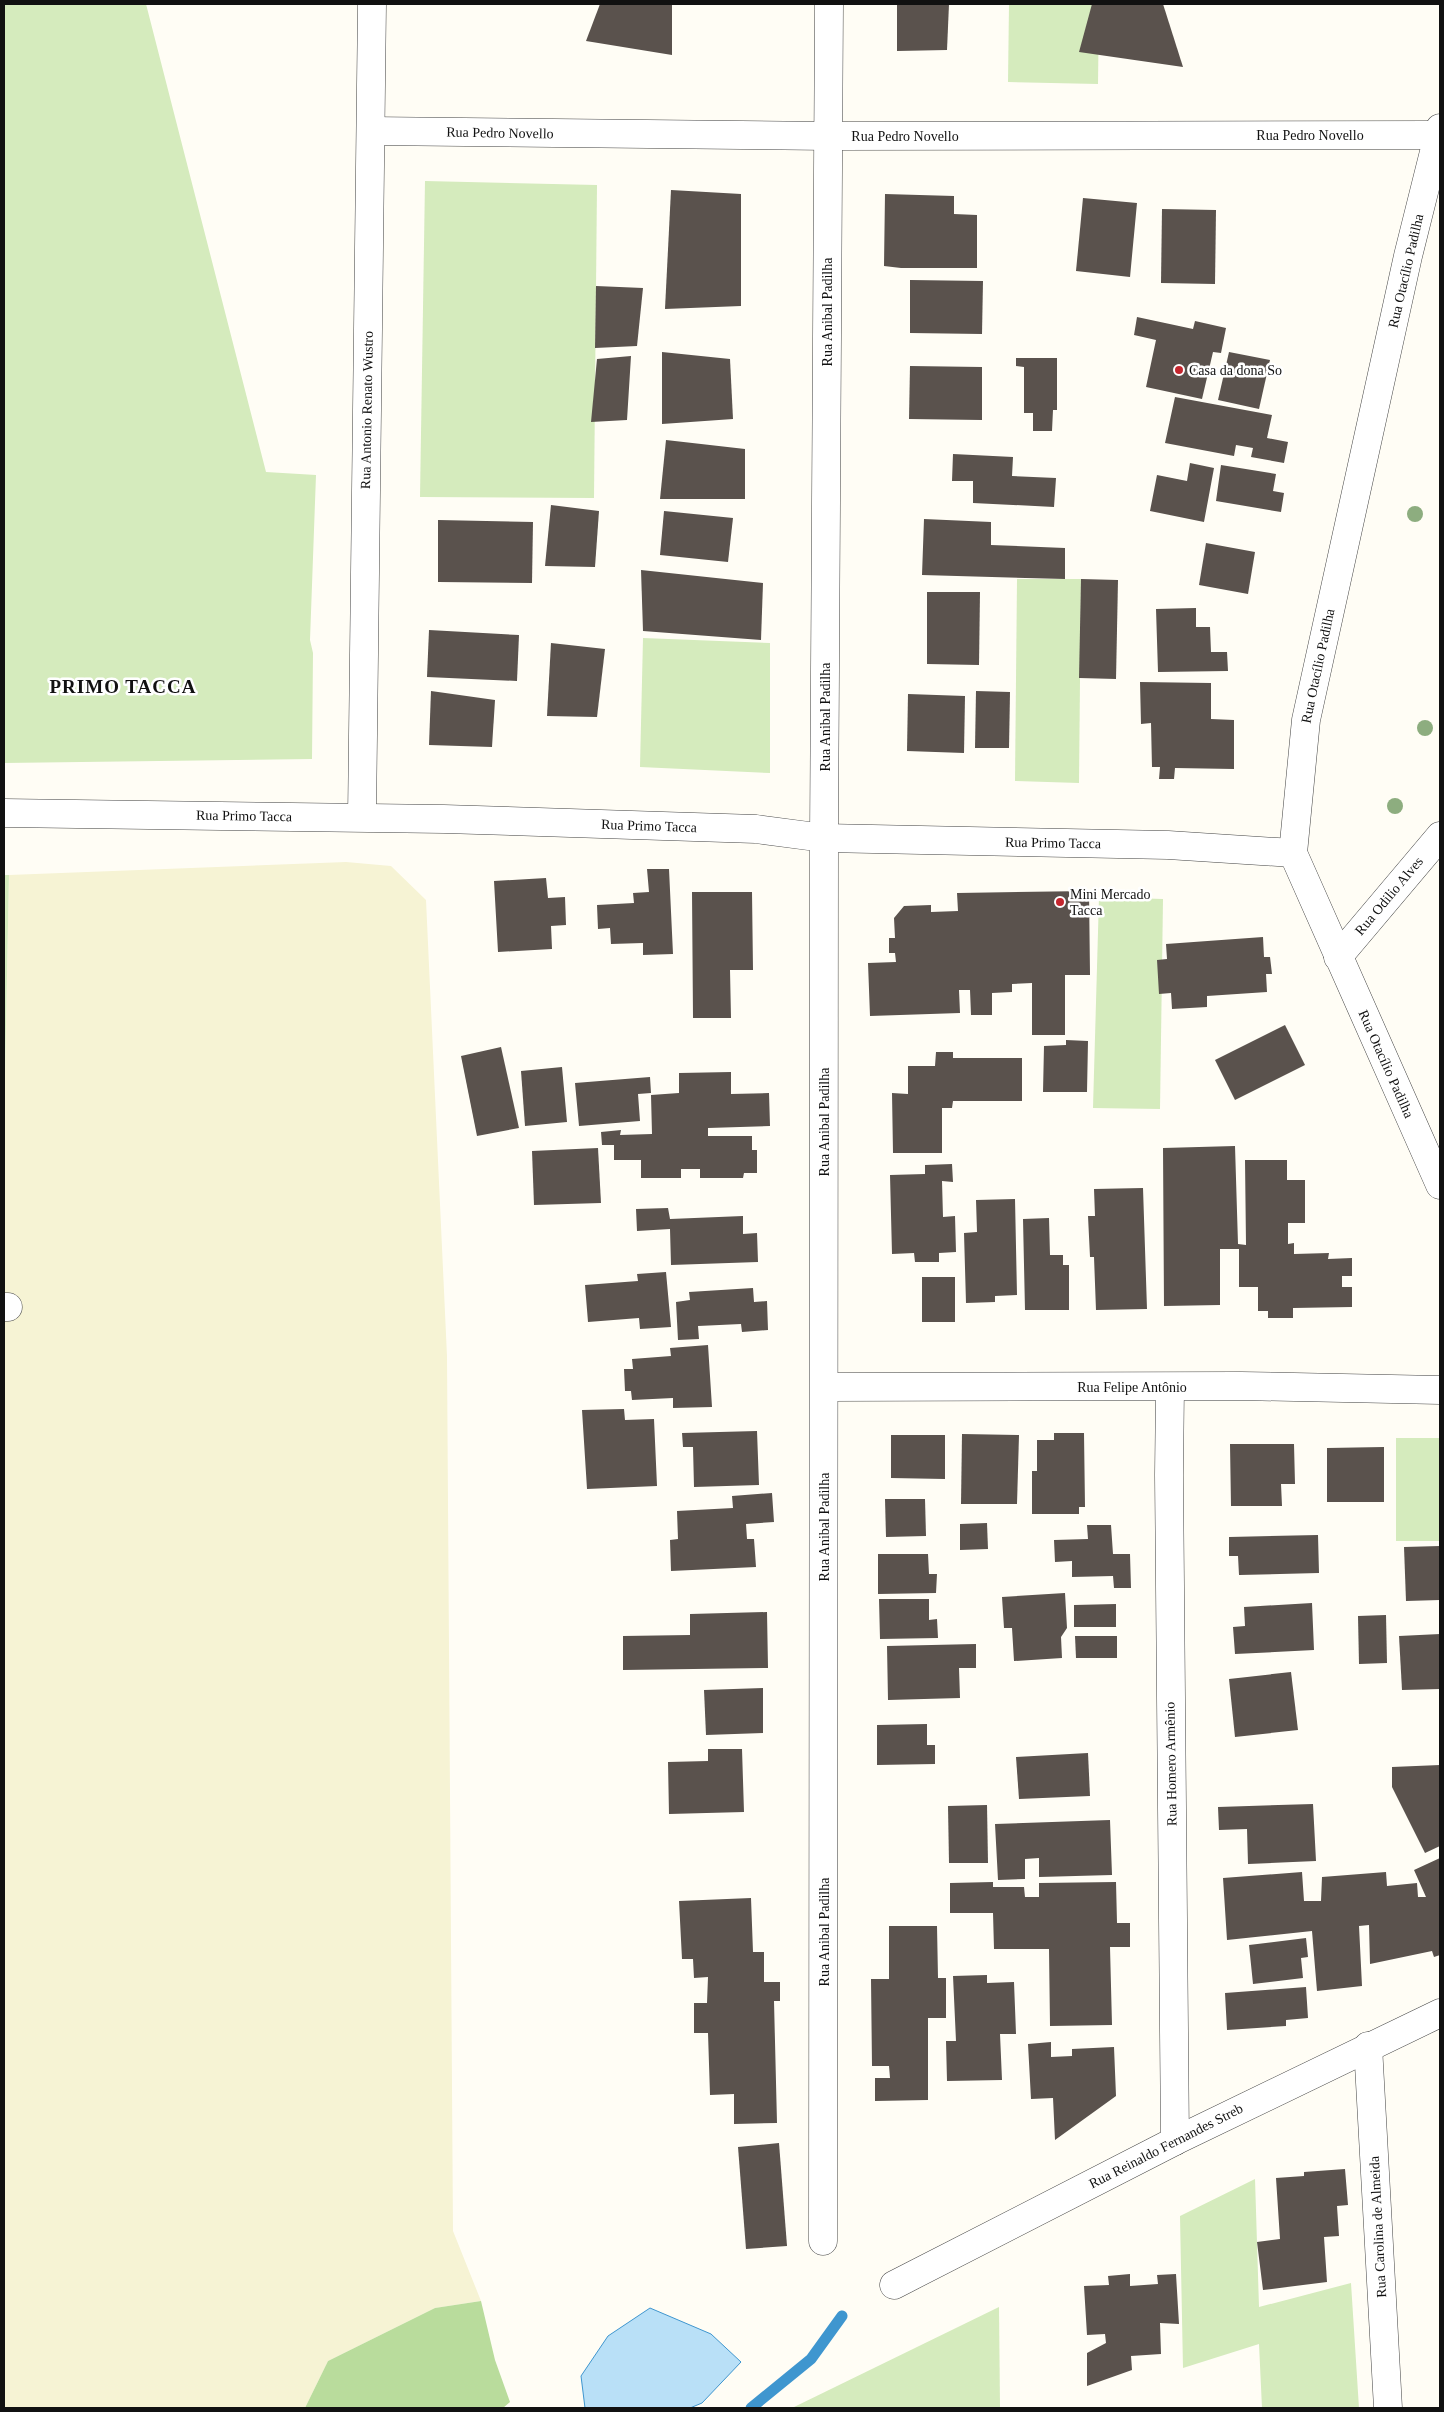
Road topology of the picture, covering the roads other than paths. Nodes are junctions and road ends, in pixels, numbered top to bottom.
1 (372, 4) edge
2 (829, 4) edge
3 (371, 131) junction
4 (1440, 133) edge
5 (828, 136) junction
6 (4, 813) edge
7 (362, 817) junction
8 (1440, 836) edge
9 (824, 838) junction
10 (1293, 853) junction
11 (1338, 957) junction
12 (1440, 1184) edge
13 (825, 1387) junction
14 (1170, 1387) junction
15 (1440, 1390) edge
16 (1440, 2013) edge
17 (1368, 2046) junction
18 (1175, 2141) junction
19 (823, 2240) dead end
20 (894, 2285) dead end
21 (1388, 2408) edge

1 - 3 street, Rua Antonio Renato Wustro
2 - 5 street, Rua Anibal Padilha
3 - 5 street, Rua Pedro Novello
3 - 7 street, Rua Antonio Renato Wustro
4 - 5 street, Rua Pedro Novello
4 - 10 street, Rua Otacílio Padilha
5 - 9 street, Rua Anibal Padilha
6 - 7 street, Rua Primo Tacca
7 - 9 street, Rua Primo Tacca
8 - 11 street, Rua Odilio Alves
9 - 10 street, Rua Primo Tacca
9 - 13 street, Rua Anibal Padilha
10 - 11 street, Rua Otacílio Padilha
11 - 12 street, Rua Otacílio Padilha
13 - 14 street, Rua Felipe Antônio
13 - 19 street, Rua Anibal Padilha
14 - 15 street, Rua Felipe Antônio
14 - 18 street, Rua Homero Armênio
16 - 17 street, Rua Reinaldo Fernandes Streb
17 - 18 street, Rua Reinaldo Fernandes Streb
17 - 21 street, Rua Carolina de Almeida
18 - 20 street, Rua Reinaldo Fernandes Streb

